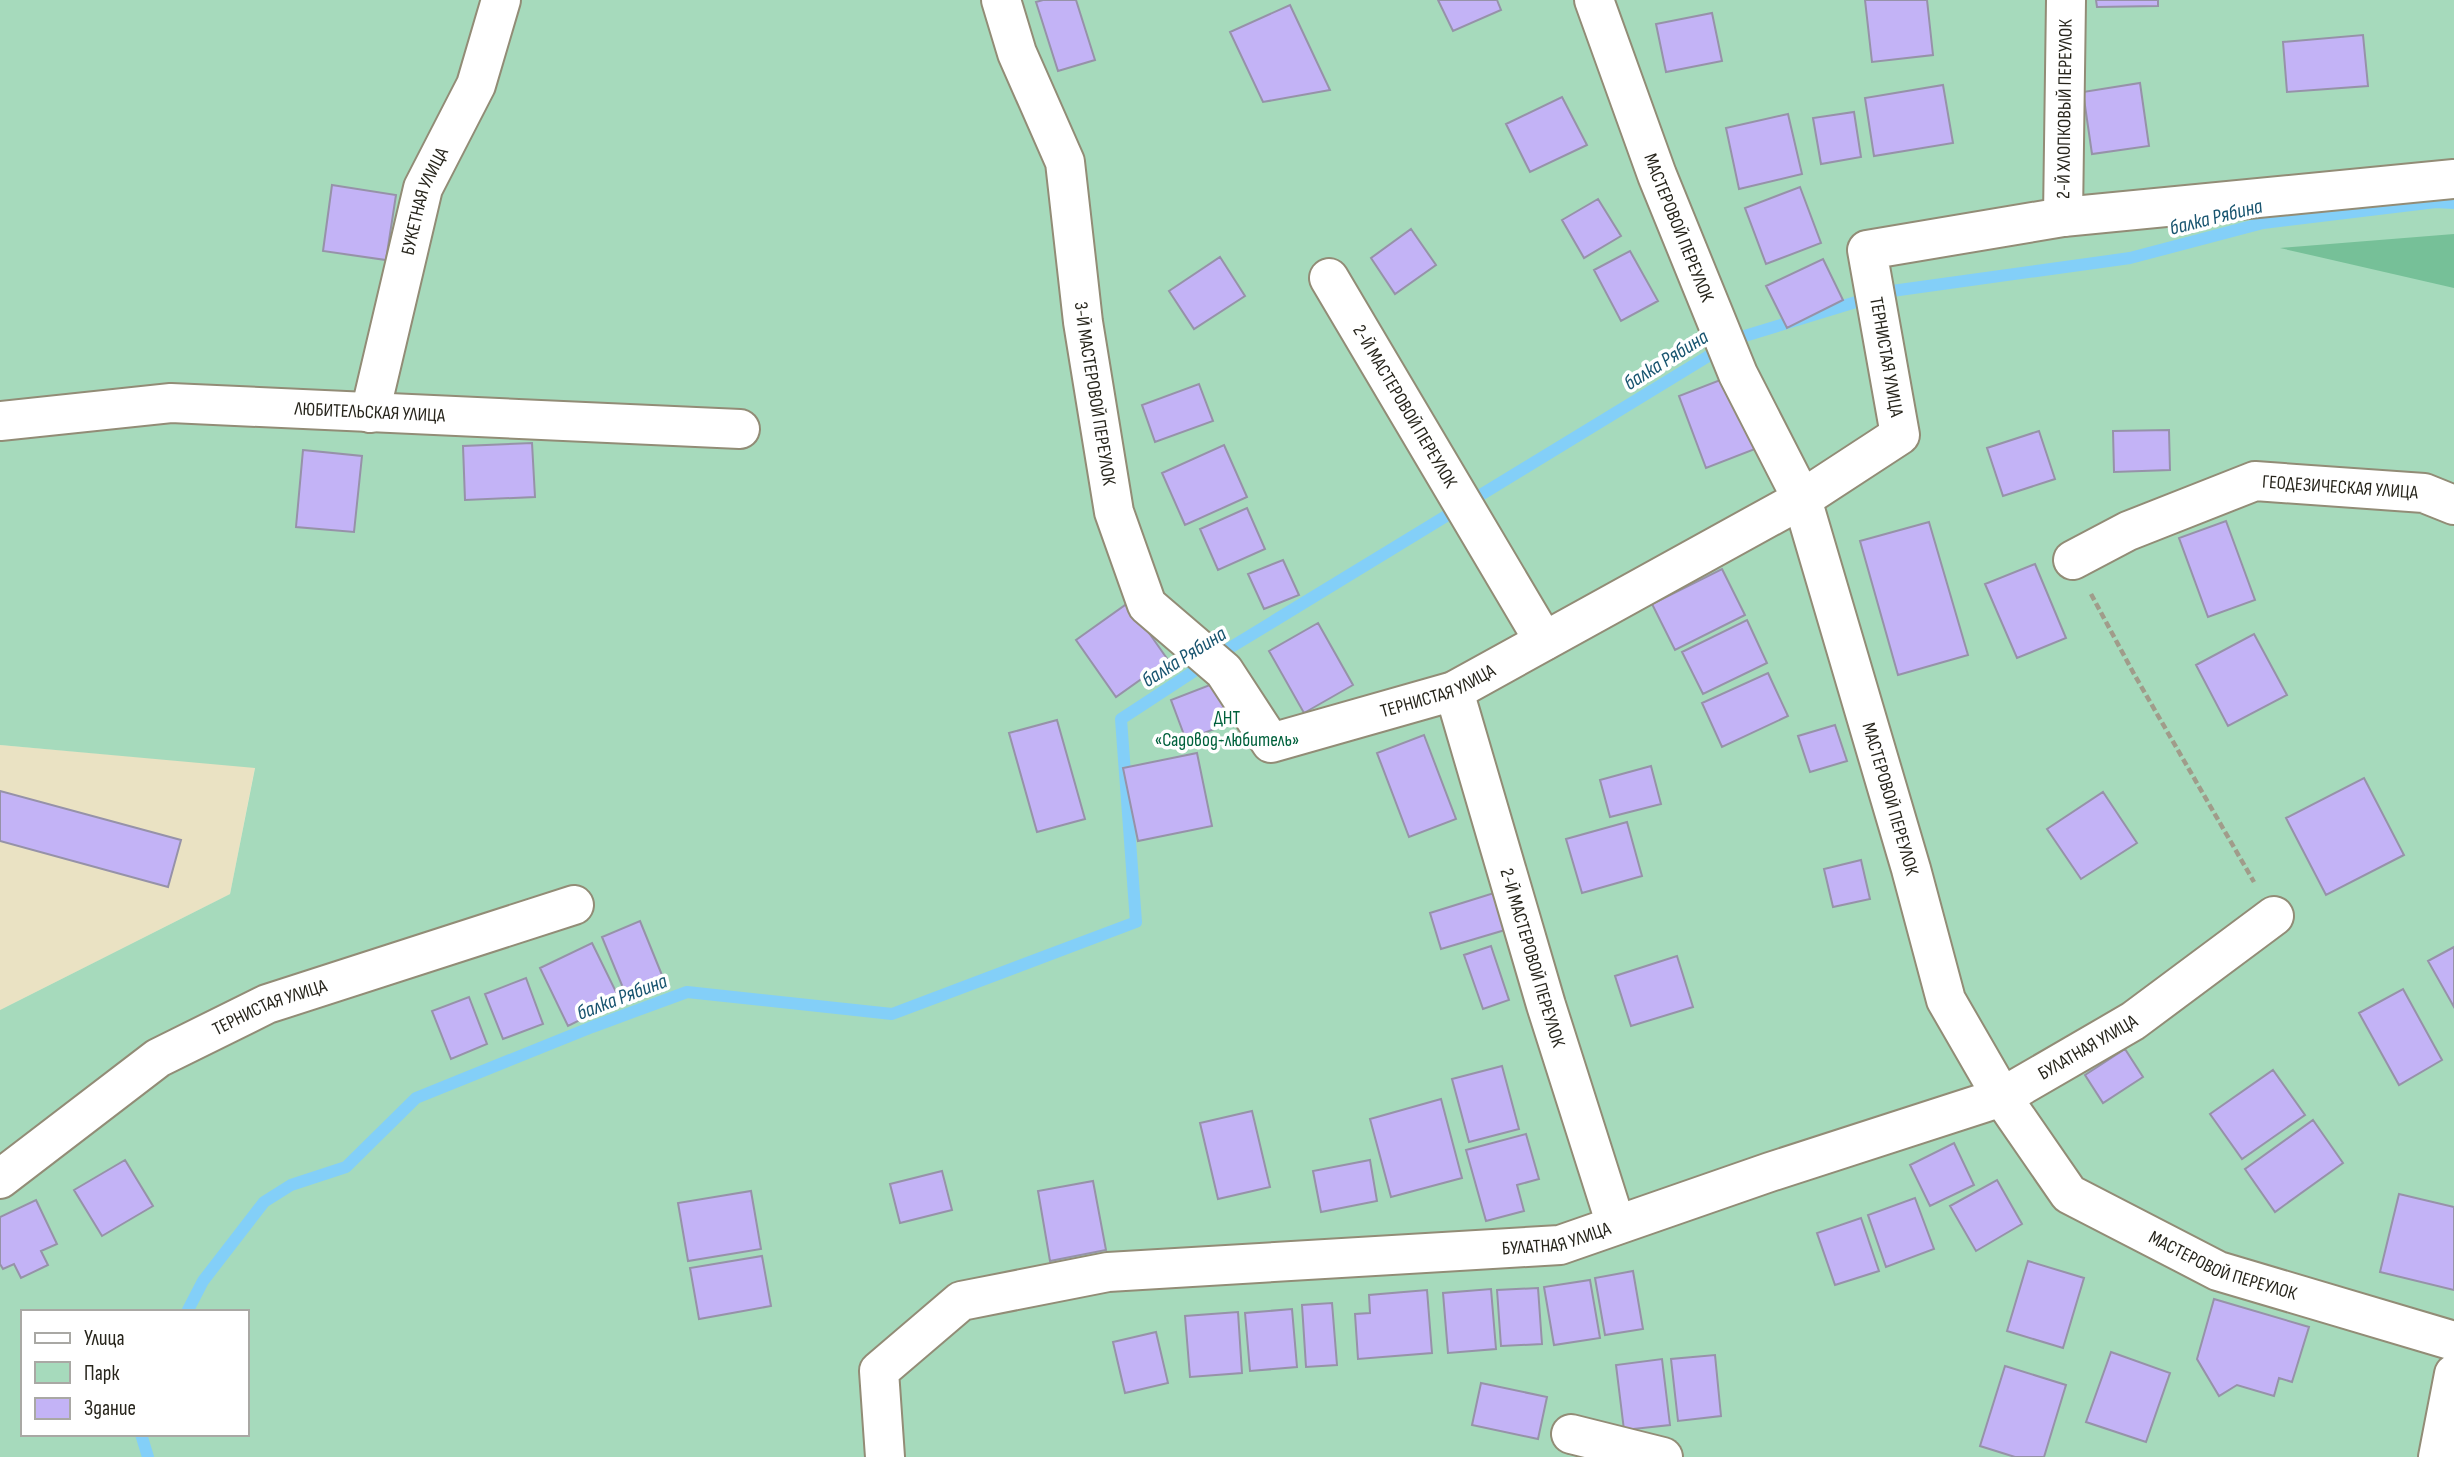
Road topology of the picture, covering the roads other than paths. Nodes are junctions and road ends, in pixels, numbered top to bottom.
1 (501, 0) edge
2 (1001, 0) edge
3 (1594, 0) edge
4 (2066, 0) edge
5 (2454, 179) edge
6 (2063, 217) junction
7 (1329, 278) dead end
8 (370, 414) junction
9 (0, 421) edge
10 (740, 429) dead end
11 (1802, 499) junction
12 (2454, 505) edge
13 (2073, 560) road end
14 (1544, 641) junction
15 (1454, 691) junction
16 (1271, 743) joint
17 (574, 905) dead end
18 (2274, 916) road end
19 (2002, 1097) junction
20 (0, 1179) edge
21 (1616, 1225) junction
22 (2454, 1341) edge
23 (2454, 1374) edge
24 (1572, 1434) dead end
25 (885, 1457) edge
26 (1663, 1457) edge
27 (2438, 1457) edge

1 - 8 street, БУКЕТНАЯ УЛИЦА
2 - 16 street, 3-Й МАСТЕРОВОЙ ПЕРЕУЛОК
3 - 11 street, МАСТЕРОВОЙ ПЕРЕУЛОК
4 - 6 street, 2-Й ХЛОПКОВЫЙ ПЕРЕУЛОК
5 - 6 street, ТЕРНИСТАЯ УЛИЦА
6 - 11 street, ТЕРНИСТАЯ УЛИЦА
7 - 14 street, 2-Й МАСТЕРОВОЙ ПЕРЕУЛОК
8 - 9 street, ЛЮБИТЕЛЬСКАЯ УЛИЦА
8 - 10 street, ЛЮБИТЕЛЬСКАЯ УЛИЦА
11 - 14 street, ТЕРНИСТАЯ УЛИЦА
11 - 19 street, МАСТЕРОВОЙ ПЕРЕУЛОК
12 - 13 street, ГЕОДЕЗИЧЕСКАЯ УЛИЦА
14 - 15 street, ТЕРНИСТАЯ УЛИЦА
15 - 16 street, ТЕРНИСТАЯ УЛИЦА
15 - 21 street, 2-Й МАСТЕРОВОЙ ПЕРЕУЛОК
17 - 20 street, ТЕРНИСТАЯ УЛИЦА
18 - 19 street, БУЛАТНАЯ УЛИЦА
19 - 21 street, БУЛАТНАЯ УЛИЦА
19 - 22 street, МАСТЕРОВОЙ ПЕРЕУЛОК
21 - 25 street, БУЛАТНАЯ УЛИЦА
23 - 27 street
24 - 26 street

